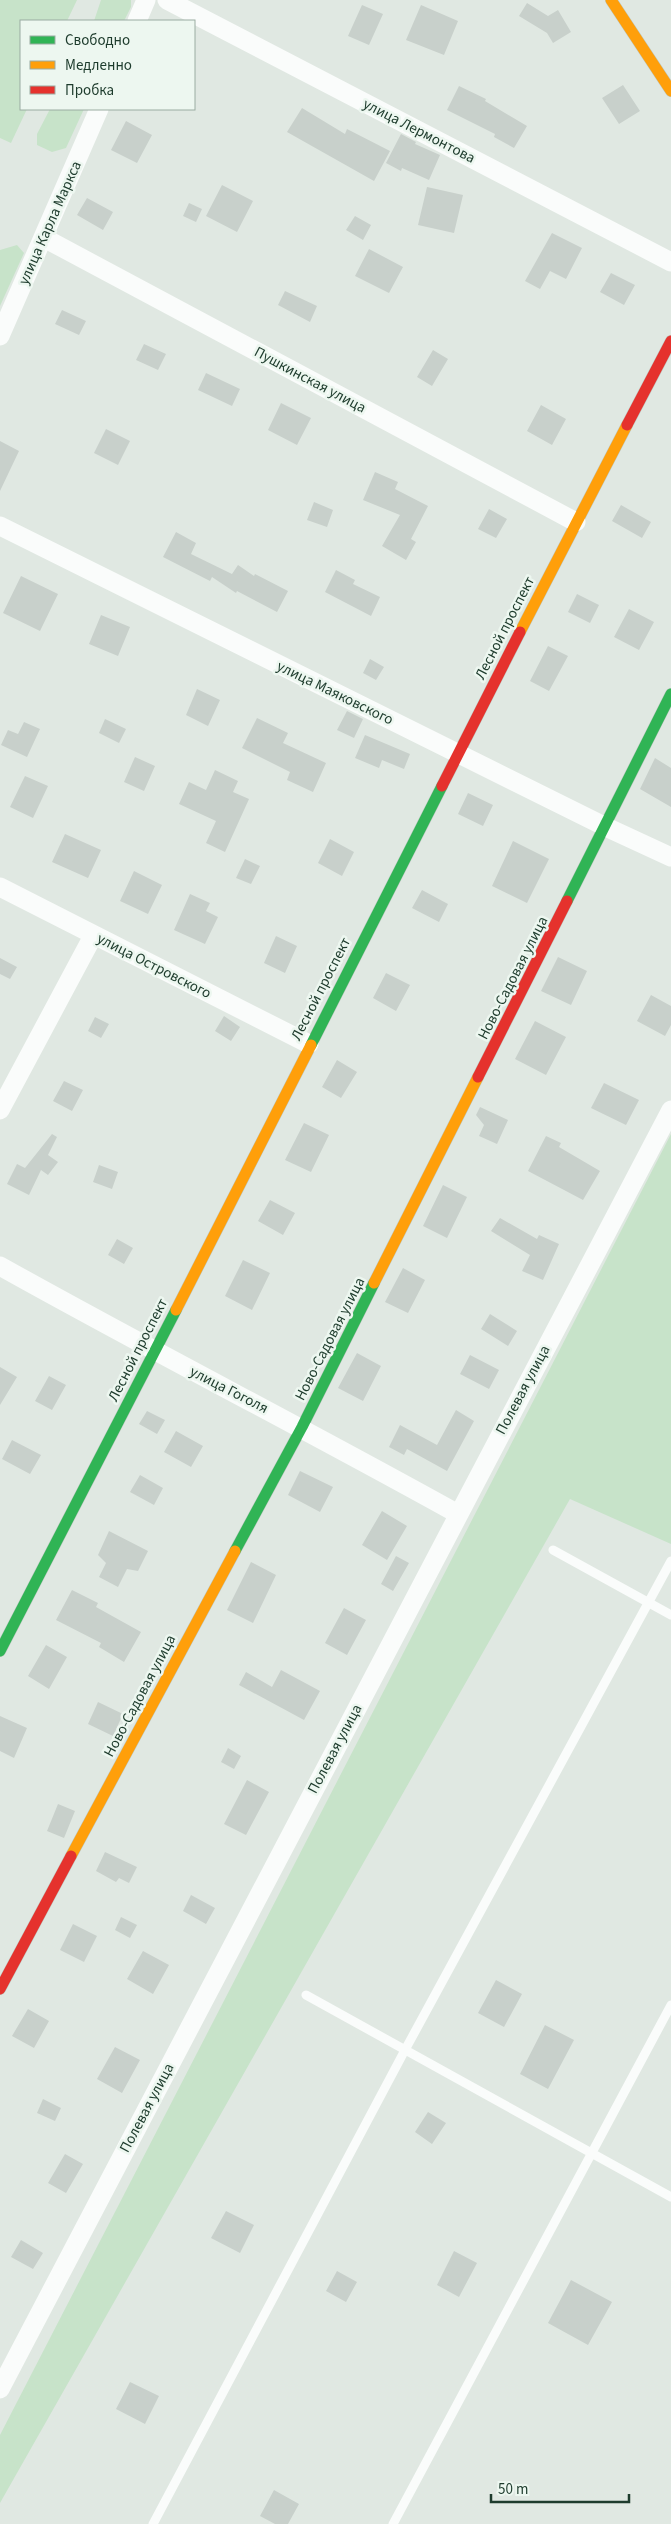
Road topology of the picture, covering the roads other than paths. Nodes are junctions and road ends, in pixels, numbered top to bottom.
1 (146, 0) edge
2 (166, 0) edge
3 (611, 0) edge
4 (137, 20) edge
5 (671, 91) edge
6 (99, 110) edge
7 (44, 238) junction
8 (671, 262) edge
9 (0, 336) edge
10 (671, 341) edge
11 (576, 522) junction
12 (0, 526) edge
13 (671, 694) edge
14 (459, 754) junction
15 (606, 827) junction
16 (671, 857) edge
17 (0, 887) edge
18 (93, 936) junction
19 (309, 1044) junction
20 (0, 1110) edge
21 (671, 1110) edge
22 (0, 1266) edge
23 (155, 1352) junction
24 (302, 1427) junction
25 (458, 1514) junction
26 (553, 1550) dead end
27 (671, 1561) edge
28 (648, 1603) junction
29 (671, 1615) edge
30 (2, 1643) edge
31 (0, 1989) edge
32 (306, 1995) dead end
33 (671, 2005) edge
34 (405, 2050) junction
35 (591, 2153) junction
36 (671, 2197) edge
37 (0, 2389) edge
38 (153, 2524) edge
39 (392, 2524) edge

1 - 4 street
2 - 8 street, улица Лермонтова
3 - 5 street
6 - 7 street, улица Карла Маркса
7 - 9 street, улица Карла Маркса
7 - 11 street, Пушкинская улица
10 - 11 street, Лесной проспект
11 - 14 street, Лесной проспект
12 - 14 street, улица Маяковского
13 - 15 street, Ново-Садовая улица
14 - 15 street, улица Маяковского
14 - 19 street, Лесной проспект
15 - 16 street, улица Маяковского
15 - 24 street, Ново-Садовая улица
17 - 18 street, улица Островского
18 - 19 street, улица Островского
18 - 20 street
19 - 23 street, Лесной проспект
21 - 25 street, Полевая улица
22 - 23 street, улица Гоголя
23 - 24 street, улица Гоголя
23 - 30 street, Лесной проспект
24 - 25 street, улица Гоголя
24 - 31 street, Ново-Садовая улица
25 - 37 street, Полевая улица
26 - 28 lane
27 - 28 lane
28 - 29 lane
28 - 34 lane
32 - 34 lane
33 - 35 lane
34 - 35 lane
34 - 38 lane
35 - 36 lane
35 - 39 lane

